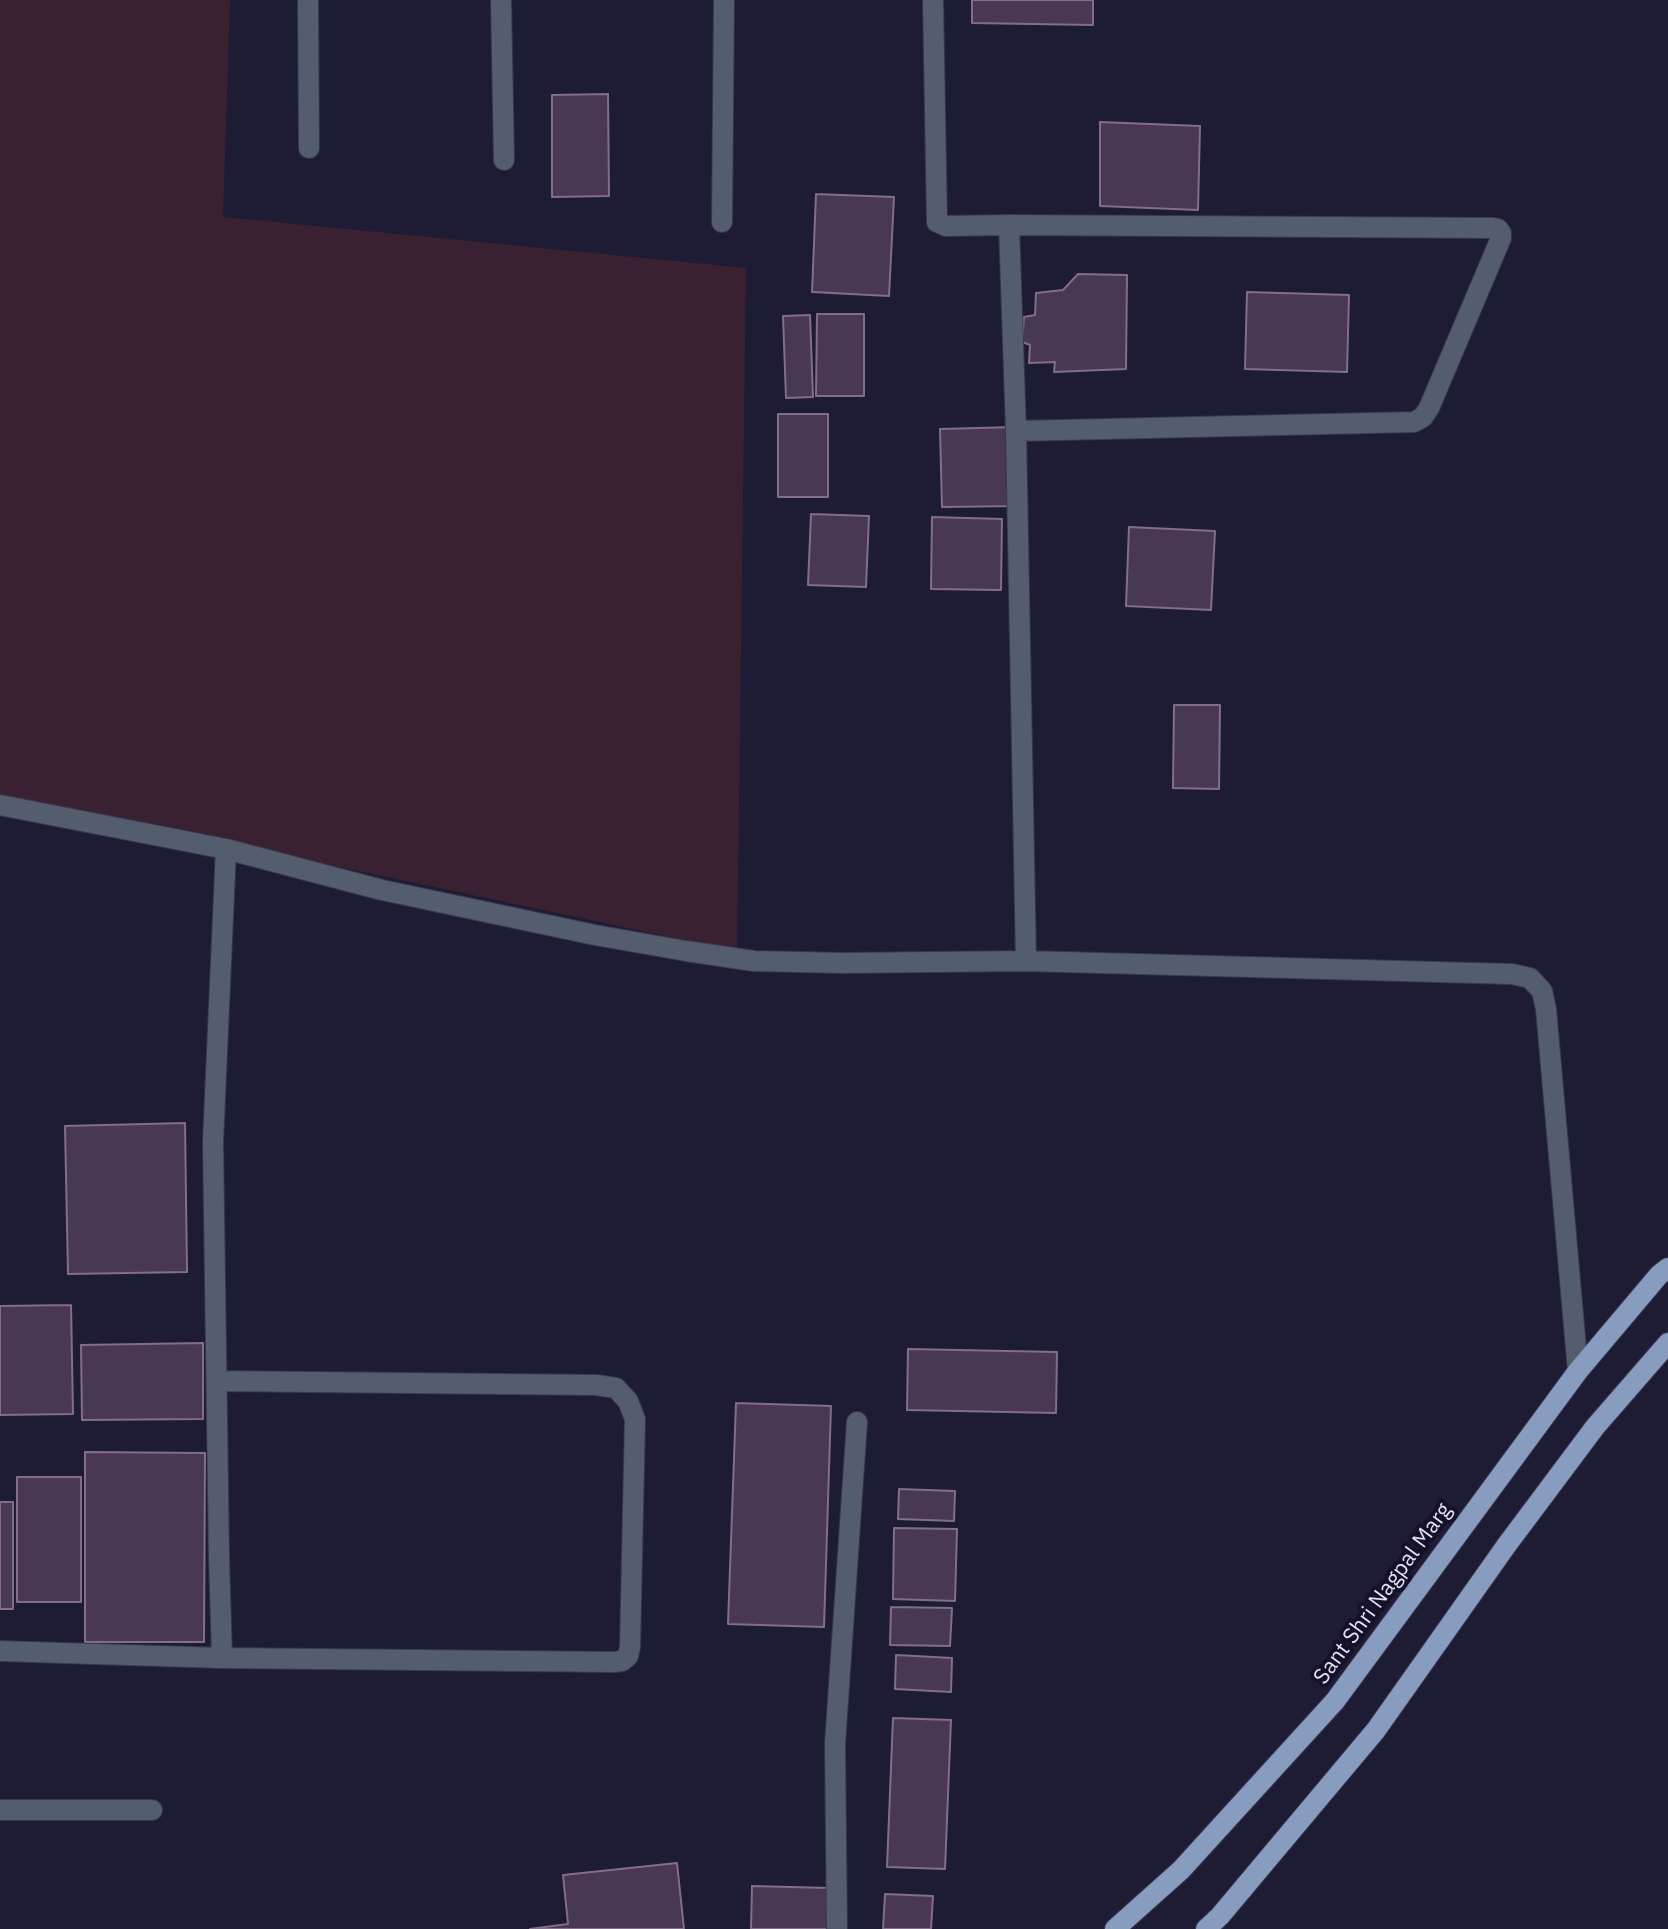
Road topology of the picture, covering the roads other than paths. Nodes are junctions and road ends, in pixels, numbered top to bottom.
1 (308, 0) edge
2 (501, 0) edge
3 (724, 0) edge
4 (933, 0) edge
5 (309, 148) dead end
6 (504, 160) dead end
7 (722, 222) dead end
8 (1009, 225) junction
9 (1016, 431) junction
10 (0, 805) edge
11 (226, 849) junction
12 (1026, 961) junction
13 (1665, 1275) edge
14 (1668, 1343) edge
15 (1578, 1371) junction
16 (217, 1381) junction
17 (857, 1422) dead end
18 (0, 1651) edge
19 (222, 1658) junction
20 (0, 1810) edge
21 (152, 1810) dead end
22 (837, 1929) edge
23 (1115, 1929) edge
24 (1206, 1929) edge

1 - 5 street
2 - 6 street
3 - 7 street
4 - 8 street
8 - 9 street
8 - 9 street
9 - 12 street
10 - 11 street
11 - 12 street
11 - 16 street
12 - 15 street
13 - 15 main road, Sant Shri Nagpal Marg
14 - 24 main road
15 - 23 main road, Sant Shri Nagpal Marg
16 - 19 street
16 - 19 street
17 - 22 street
18 - 19 street
20 - 21 street

